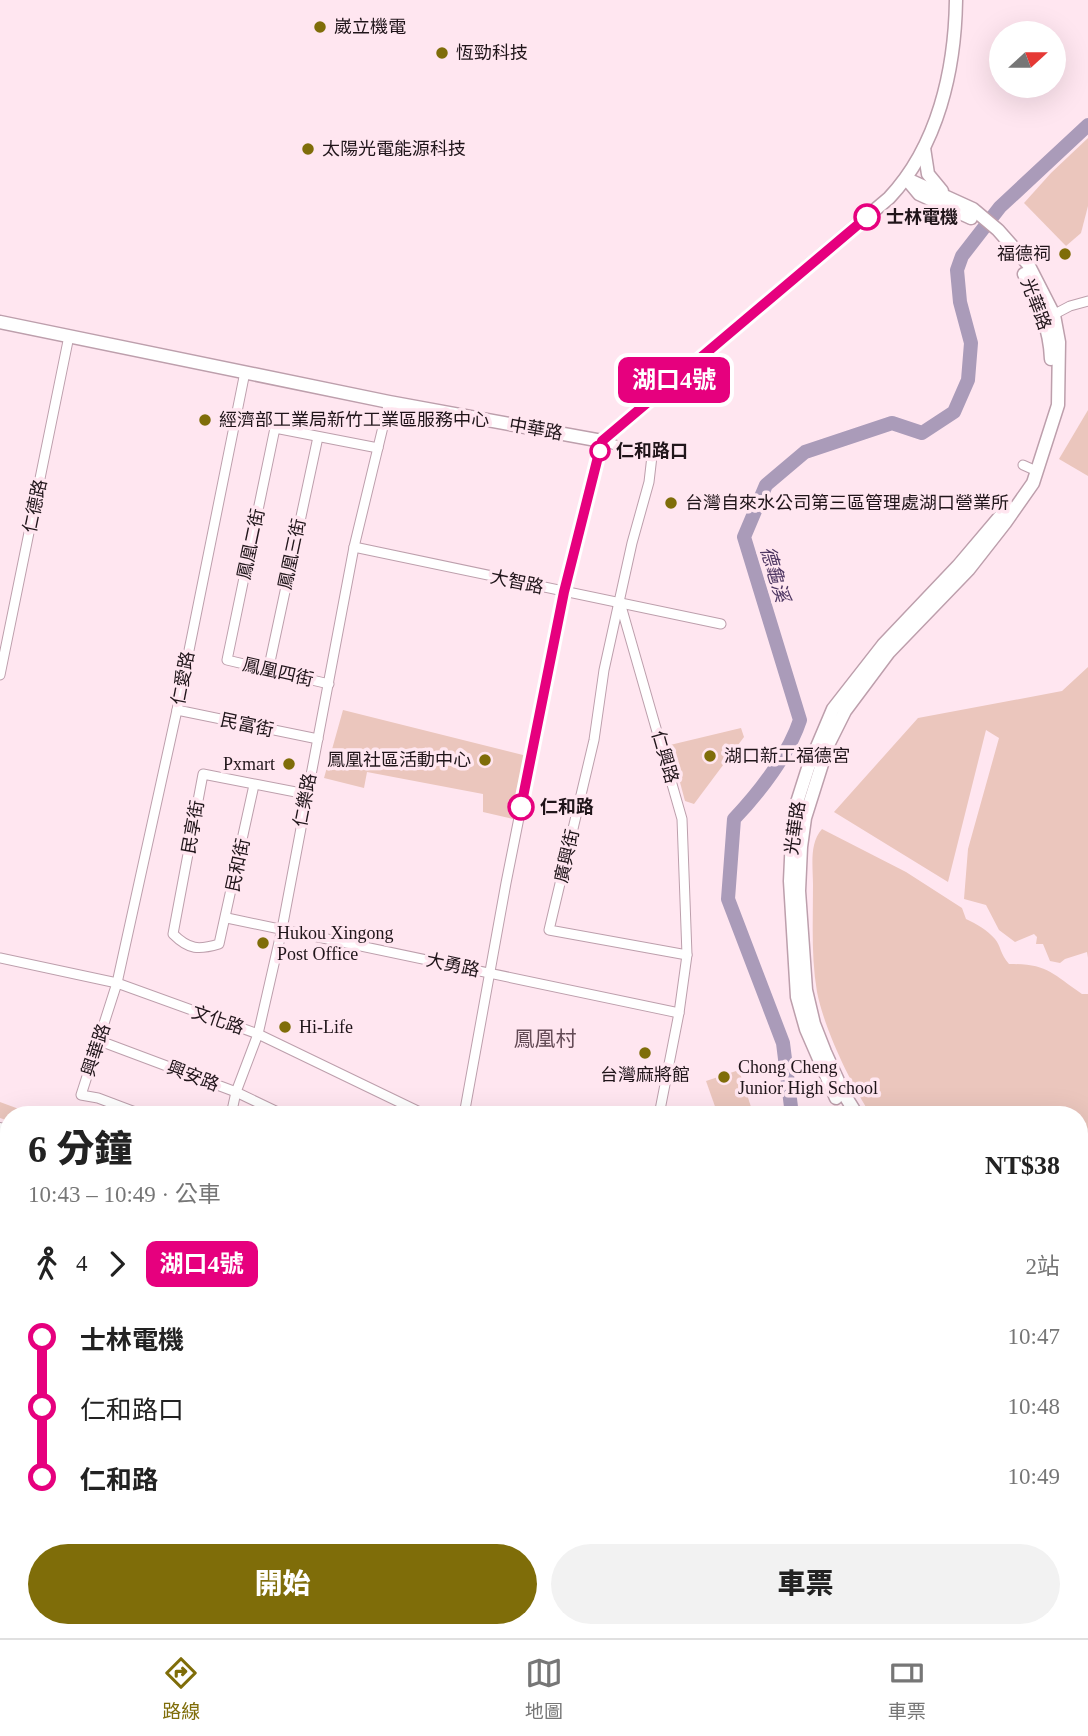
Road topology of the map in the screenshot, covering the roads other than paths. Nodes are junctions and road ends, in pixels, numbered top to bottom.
1 (956, 0) edge
2 (924, 148) junction
3 (907, 179) junction
4 (949, 197) junction
5 (988, 227) junction
6 (1088, 301) edge
7 (1049, 317) junction
8 (0, 322) edge
9 (69, 336) junction
10 (245, 372) junction
11 (389, 402) junction
12 (318, 437) junction
13 (602, 441) junction
14 (378, 448) junction
15 (354, 547) junction
16 (564, 592) junction
17 (620, 603) junction
18 (721, 624) dead end
19 (227, 660) joint
20 (268, 671) junction
21 (0, 675) edge
22 (329, 684) junction
23 (177, 710) junction
24 (318, 738) junction
25 (254, 785) junction
26 (306, 794) junction
27 (227, 918) junction
28 (282, 929) junction
29 (219, 944) joint
30 (687, 954) junction
31 (0, 958) edge
32 (490, 972) junction
33 (117, 983) junction
34 (679, 1013) junction
35 (258, 1034) junction
36 (100, 1041) junction
37 (821, 1053) junction
38 (236, 1092) junction
39 (113, 1104) joint
40 (118, 1106) edge
41 (233, 1106) edge
42 (265, 1106) edge
43 (407, 1106) edge
44 (466, 1106) edge
45 (661, 1106) edge
46 (841, 1106) edge
47 (851, 1106) edge

1 - 2 street
2 - 3 street
2 - 4 street
3 - 4 street, 光華路
3 - 5 street, 光華路
3 - 13 street
4 - 5 street, 光華路
5 - 7 street, 光華路
6 - 7 street
7 - 37 street, 光華路
7 - 37 street, 光華路
8 - 9 street, 中華路
9 - 10 street, 中華路
9 - 21 street, 仁德路
10 - 11 street, 中華路
10 - 23 street, 仁愛路
11 - 13 street, 中華路
11 - 14 street, 仁樂路
12 - 14 street
12 - 19 street, 鳳凰二街
12 - 20 street, 鳳凰三街
13 - 16 street
13 - 17 street, 仁興路
14 - 15 street, 仁樂路
15 - 16 street, 大智路
15 - 22 street, 仁樂路
16 - 17 street, 大智路
16 - 32 street
17 - 18 street, 大智路
17 - 30 street, 仁興路
17 - 30 street, 廣興街
19 - 20 street, 鳳凰四街
20 - 22 street, 鳳凰四街
22 - 24 street, 仁樂路
23 - 24 street, 民富街
23 - 33 street, 仁愛路
24 - 26 street, 仁樂路
25 - 26 street, 民享街
25 - 27 street, 民和街
25 - 29 street, 民享街
26 - 28 street, 仁樂路
27 - 28 street, 大勇路
27 - 29 street, 民和街
28 - 32 street, 大勇路
28 - 35 street, 仁樂路
30 - 34 street, 仁興路
31 - 33 street, 文化路
32 - 34 street, 大勇路
32 - 44 street
33 - 35 street, 文化路
33 - 36 street, 興華路
34 - 45 street, 仁興路
35 - 38 street, 仁樂路
35 - 43 street, 文化路
36 - 38 street, 興安路
36 - 39 street, 興華路
37 - 46 street, 光華路
37 - 47 street, 光華路
38 - 41 street, 仁樂路
38 - 42 street, 興安路
39 - 40 street, 興華路

